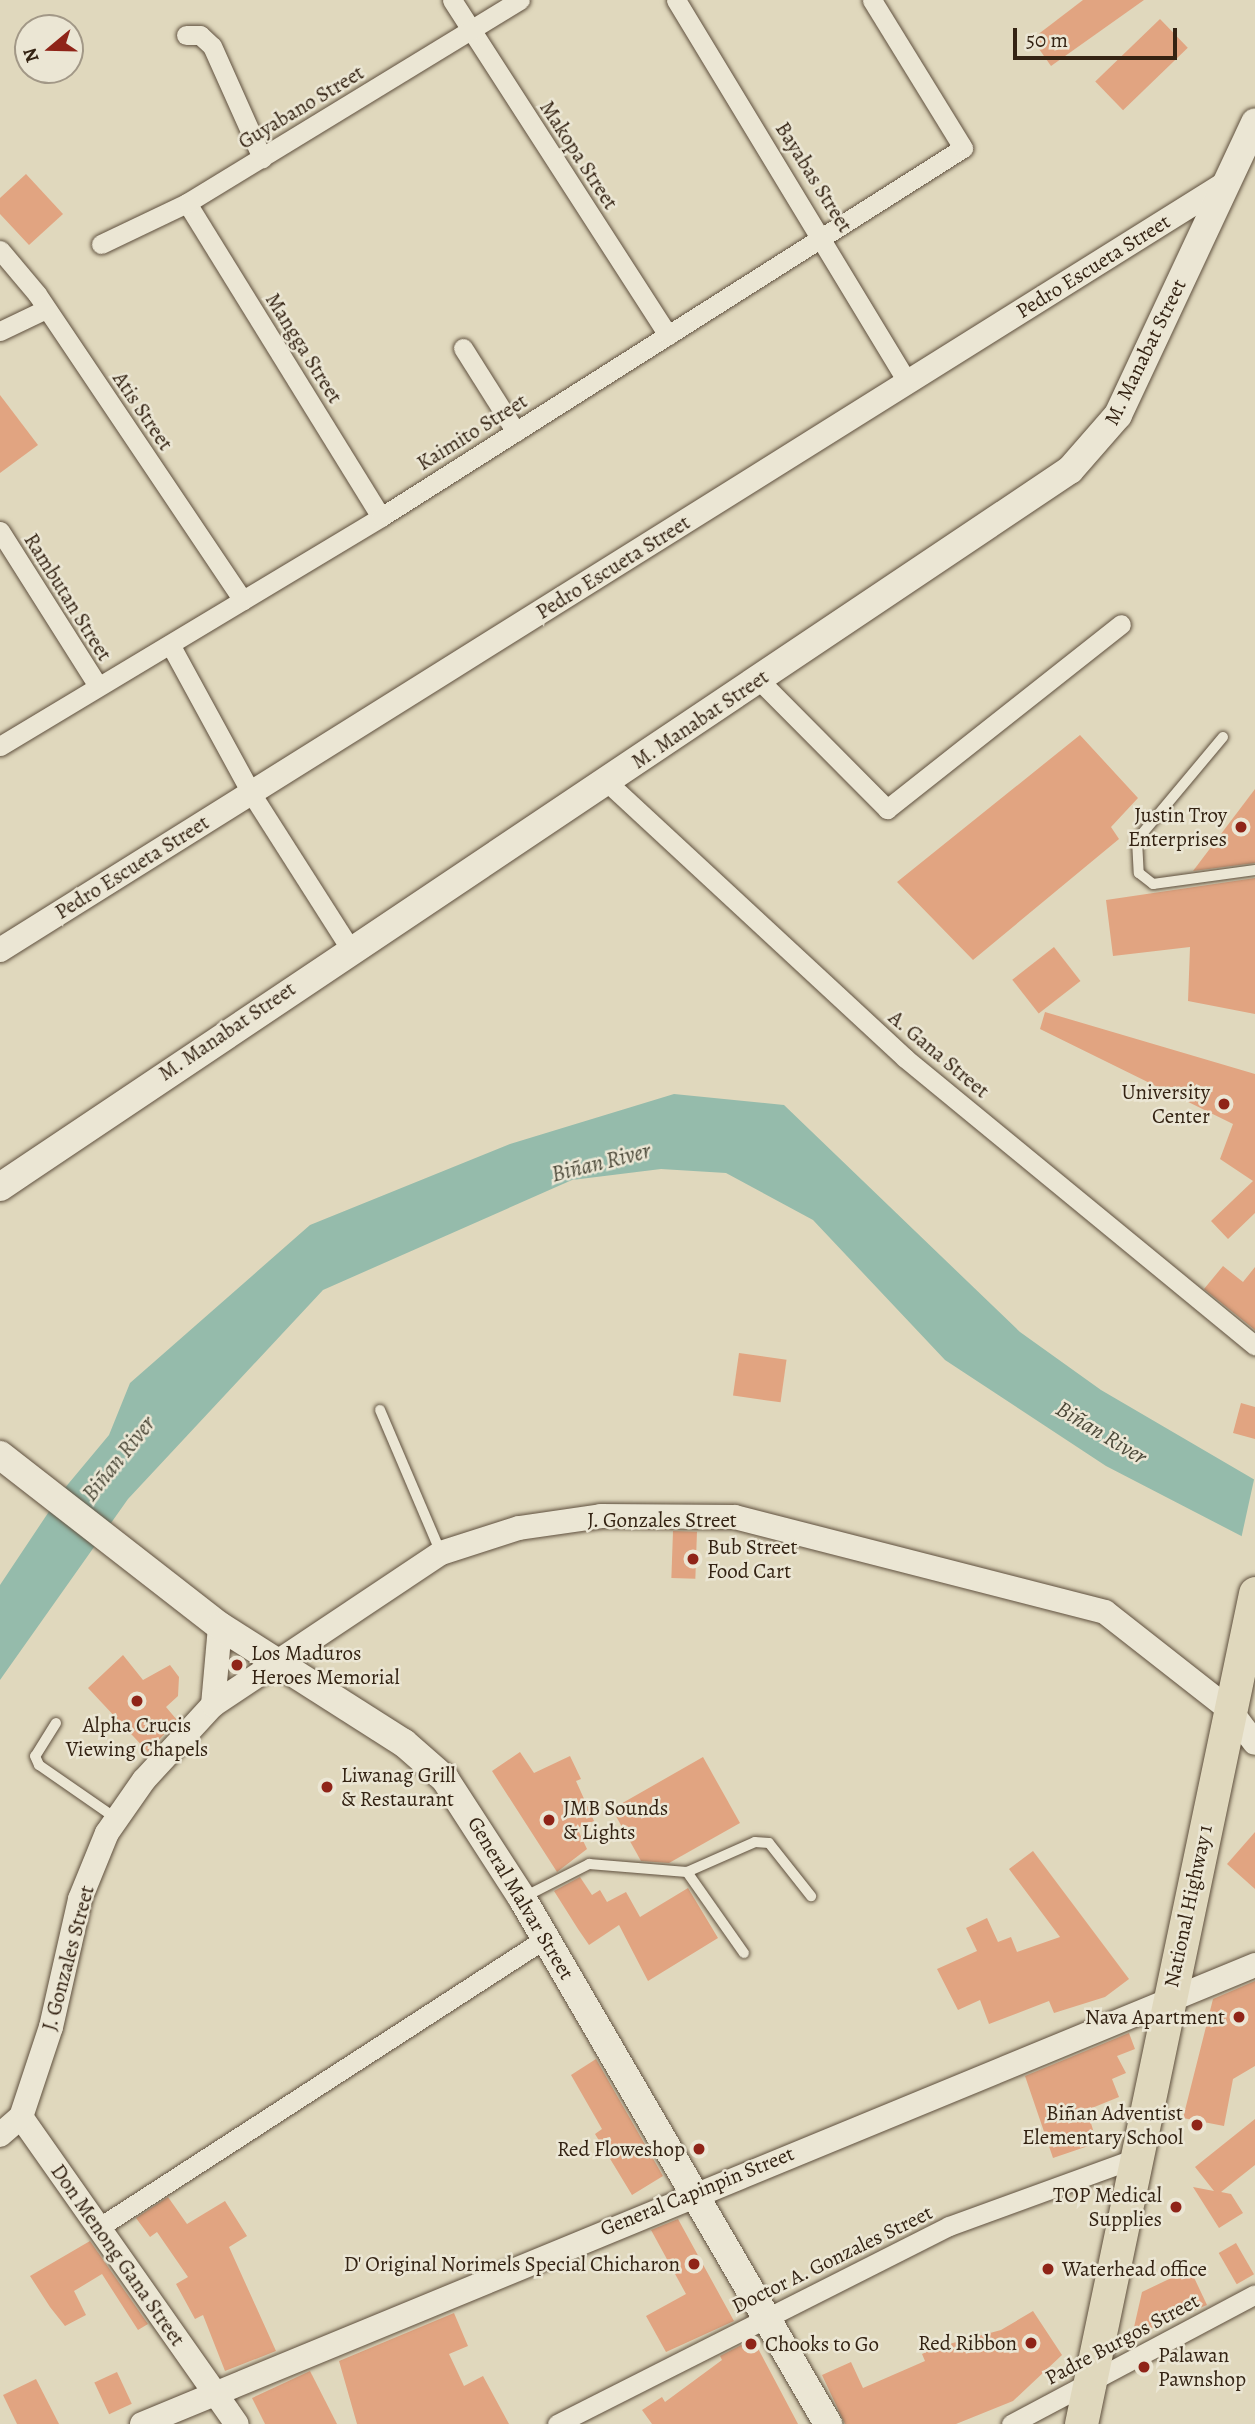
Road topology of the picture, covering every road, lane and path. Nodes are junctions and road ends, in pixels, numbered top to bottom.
1 (452, 0) edge
2 (520, 0) edge
3 (676, 0) edge
4 (872, 0) edge
5 (471, 30) junction
6 (187, 35) dead end
7 (1255, 123) edge
8 (262, 158) junction
9 (1226, 183) junction
10 (187, 203) junction
11 (824, 236) junction
12 (101, 244) dead end
13 (0, 250) edge
14 (47, 309) junction
15 (0, 331) edge
16 (668, 335) junction
17 (463, 348) dead end
18 (907, 382) junction
19 (516, 432) junction
20 (381, 517) junction
21 (0, 531) edge
22 (243, 600) junction
23 (1121, 624) dead end
24 (171, 646) junction
25 (759, 680) junction
26 (98, 686) junction
27 (1223, 737) dead end
28 (0, 746) edge
29 (607, 782) junction
30 (251, 793) junction
31 (1255, 870) edge
32 (349, 947) junction
33 (0, 950) edge
34 (0, 1187) edge
35 (1255, 1346) edge
36 (380, 1410) dead end
37 (9, 1463) edge
38 (441, 1553) junction
39 (1254, 1598) edge
40 (220, 1626) junction
41 (279, 1666) junction
42 (213, 1705) junction
43 (1230, 1710) junction
44 (56, 1723) dead end
45 (1255, 1743) edge
46 (117, 1819) junction
47 (687, 1872) junction
48 (811, 1896) dead end
49 (522, 1898) junction
50 (546, 1938) junction
51 (744, 1953) dead end
52 (1255, 1965) edge
53 (1168, 1998) junction
54 (21, 2117) junction
55 (0, 2135) edge
56 (1136, 2158) junction
57 (696, 2192) junction
58 (98, 2228) junction
59 (1255, 2294) edge
60 (766, 2316) junction
61 (1090, 2383) junction
62 (215, 2392) junction
63 (142, 2424) edge
64 (237, 2424) edge
65 (557, 2424) edge
66 (828, 2424) edge
67 (1011, 2424) edge
68 (1081, 2424) edge

1 - 5 street, Makopa Street
2 - 5 street, Guyabano Street
3 - 11 street, Bayabas Street
4 - 11 street, Kaimito Street
5 - 8 street, Guyabano Street
5 - 16 street, Makopa Street
6 - 8 street
7 - 9 main road, M. Manabat Street
8 - 10 street, Guyabano Street
9 - 18 street, Pedro Escueta Street
9 - 25 main road, M. Manabat Street
10 - 12 street, Guyabano Street
10 - 20 street, Mangga Street
11 - 16 street, Kaimito Street
11 - 18 street, Bayabas Street
13 - 14 street, Atis Street
14 - 15 street
14 - 22 street, Atis Street
16 - 19 street, Kaimito Street
17 - 19 street
18 - 30 street, Pedro Escueta Street
19 - 20 street, Kaimito Street
20 - 22 street, Kaimito Street
21 - 26 street, Rambutan Street
22 - 24 street, Kaimito Street
23 - 25 street
24 - 26 street, Kaimito Street
24 - 30 street
25 - 29 main road, M. Manabat Street
26 - 28 street, Kaimito Street
27 - 31 lane
29 - 32 main road, M. Manabat Street
29 - 35 street, A. Gana Street
30 - 32 street
30 - 33 street, Pedro Escueta Street
32 - 34 main road, M. Manabat Street
36 - 38 lane
37 - 40 main road, General Malvar Street
38 - 41 street, J. Gonzales Street
38 - 43 street, J. Gonzales Street
39 - 43 highway, National Highway 1
40 - 41 main road, General Malvar Street
40 - 42 street
41 - 42 street, J. Gonzales Street
41 - 49 main road, General Malvar Street
42 - 46 street, J. Gonzales Street
43 - 45 street, J. Gonzales Street
43 - 53 highway, National Highway 1
44 - 46 lane
46 - 54 street, J. Gonzales Street
47 - 48 lane
47 - 49 lane
47 - 51 lane
49 - 50 main road, General Malvar Street
50 - 57 main road, General Malvar Street
50 - 58 street
52 - 53 street, General Capinpin Street
53 - 56 highway, National Highway 1
53 - 57 street, General Capinpin Street
54 - 55 street
54 - 58 street, Don Menong Gana Street
56 - 60 street, Doctor A. Gonzales Street
56 - 61 highway, National Highway 1
57 - 60 main road, General Malvar Street
57 - 62 street, General Capinpin Street
58 - 62 street, Don Menong Gana Street
59 - 61 street, Padre Burgos Street
60 - 65 street, Doctor A. Gonzales Street
60 - 66 main road, General Malvar Street
61 - 67 street, Padre Burgos Street
61 - 68 highway, National Highway 1
62 - 63 street, General Capinpin Street
62 - 64 street, Don Menong Gana Street

